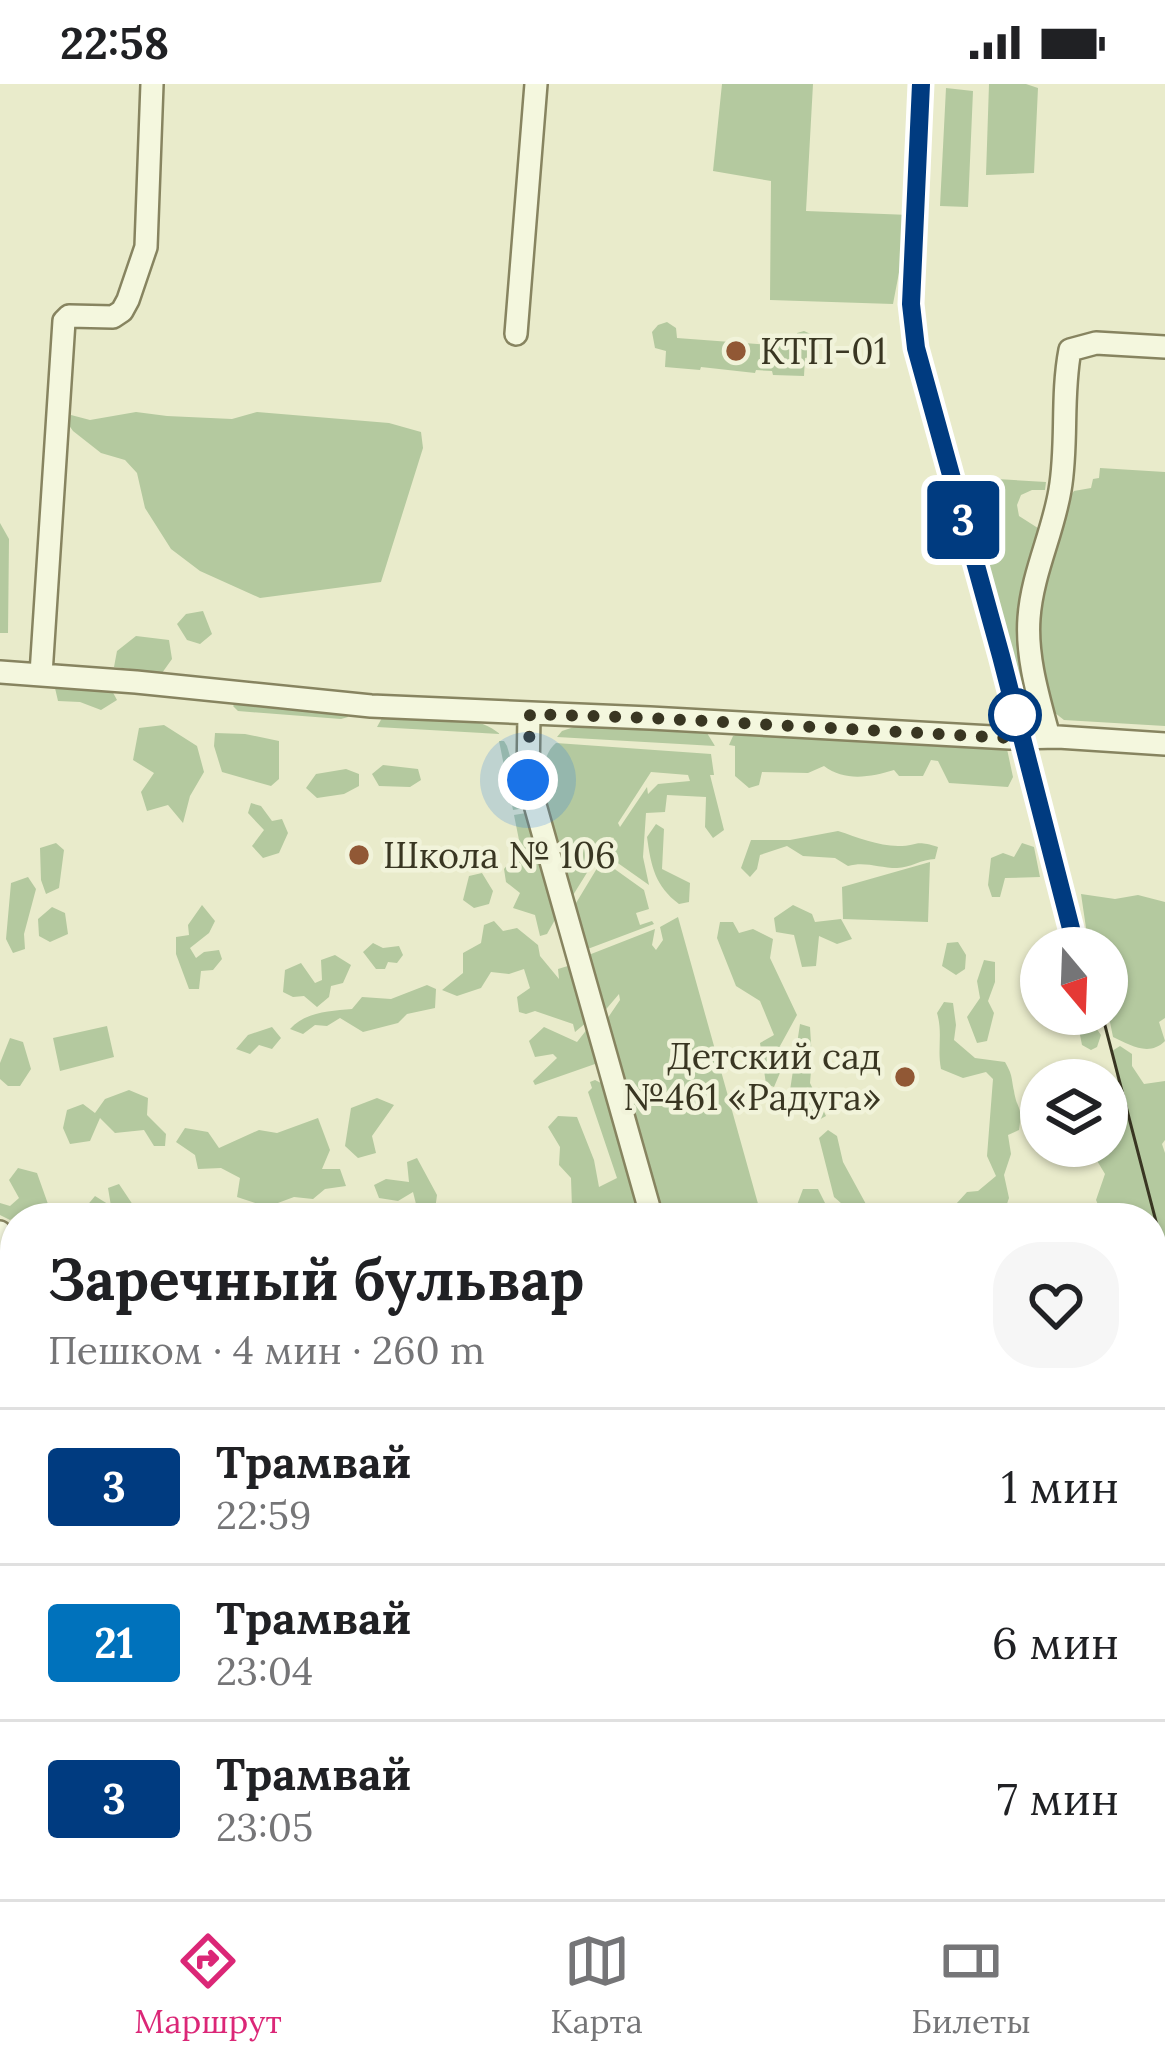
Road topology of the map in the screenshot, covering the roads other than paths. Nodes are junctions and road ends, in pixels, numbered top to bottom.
1 (152, 84) edge
2 (536, 84) edge
3 (516, 334) dead end
4 (1165, 347) edge
5 (0, 672) edge
6 (41, 674) junction
7 (530, 714) junction
8 (1049, 737) junction
9 (1165, 744) edge
10 (648, 1203) edge

1 - 6 street
2 - 3 street
4 - 8 street
5 - 6 street
6 - 7 street
7 - 8 street
7 - 10 street
8 - 9 street

